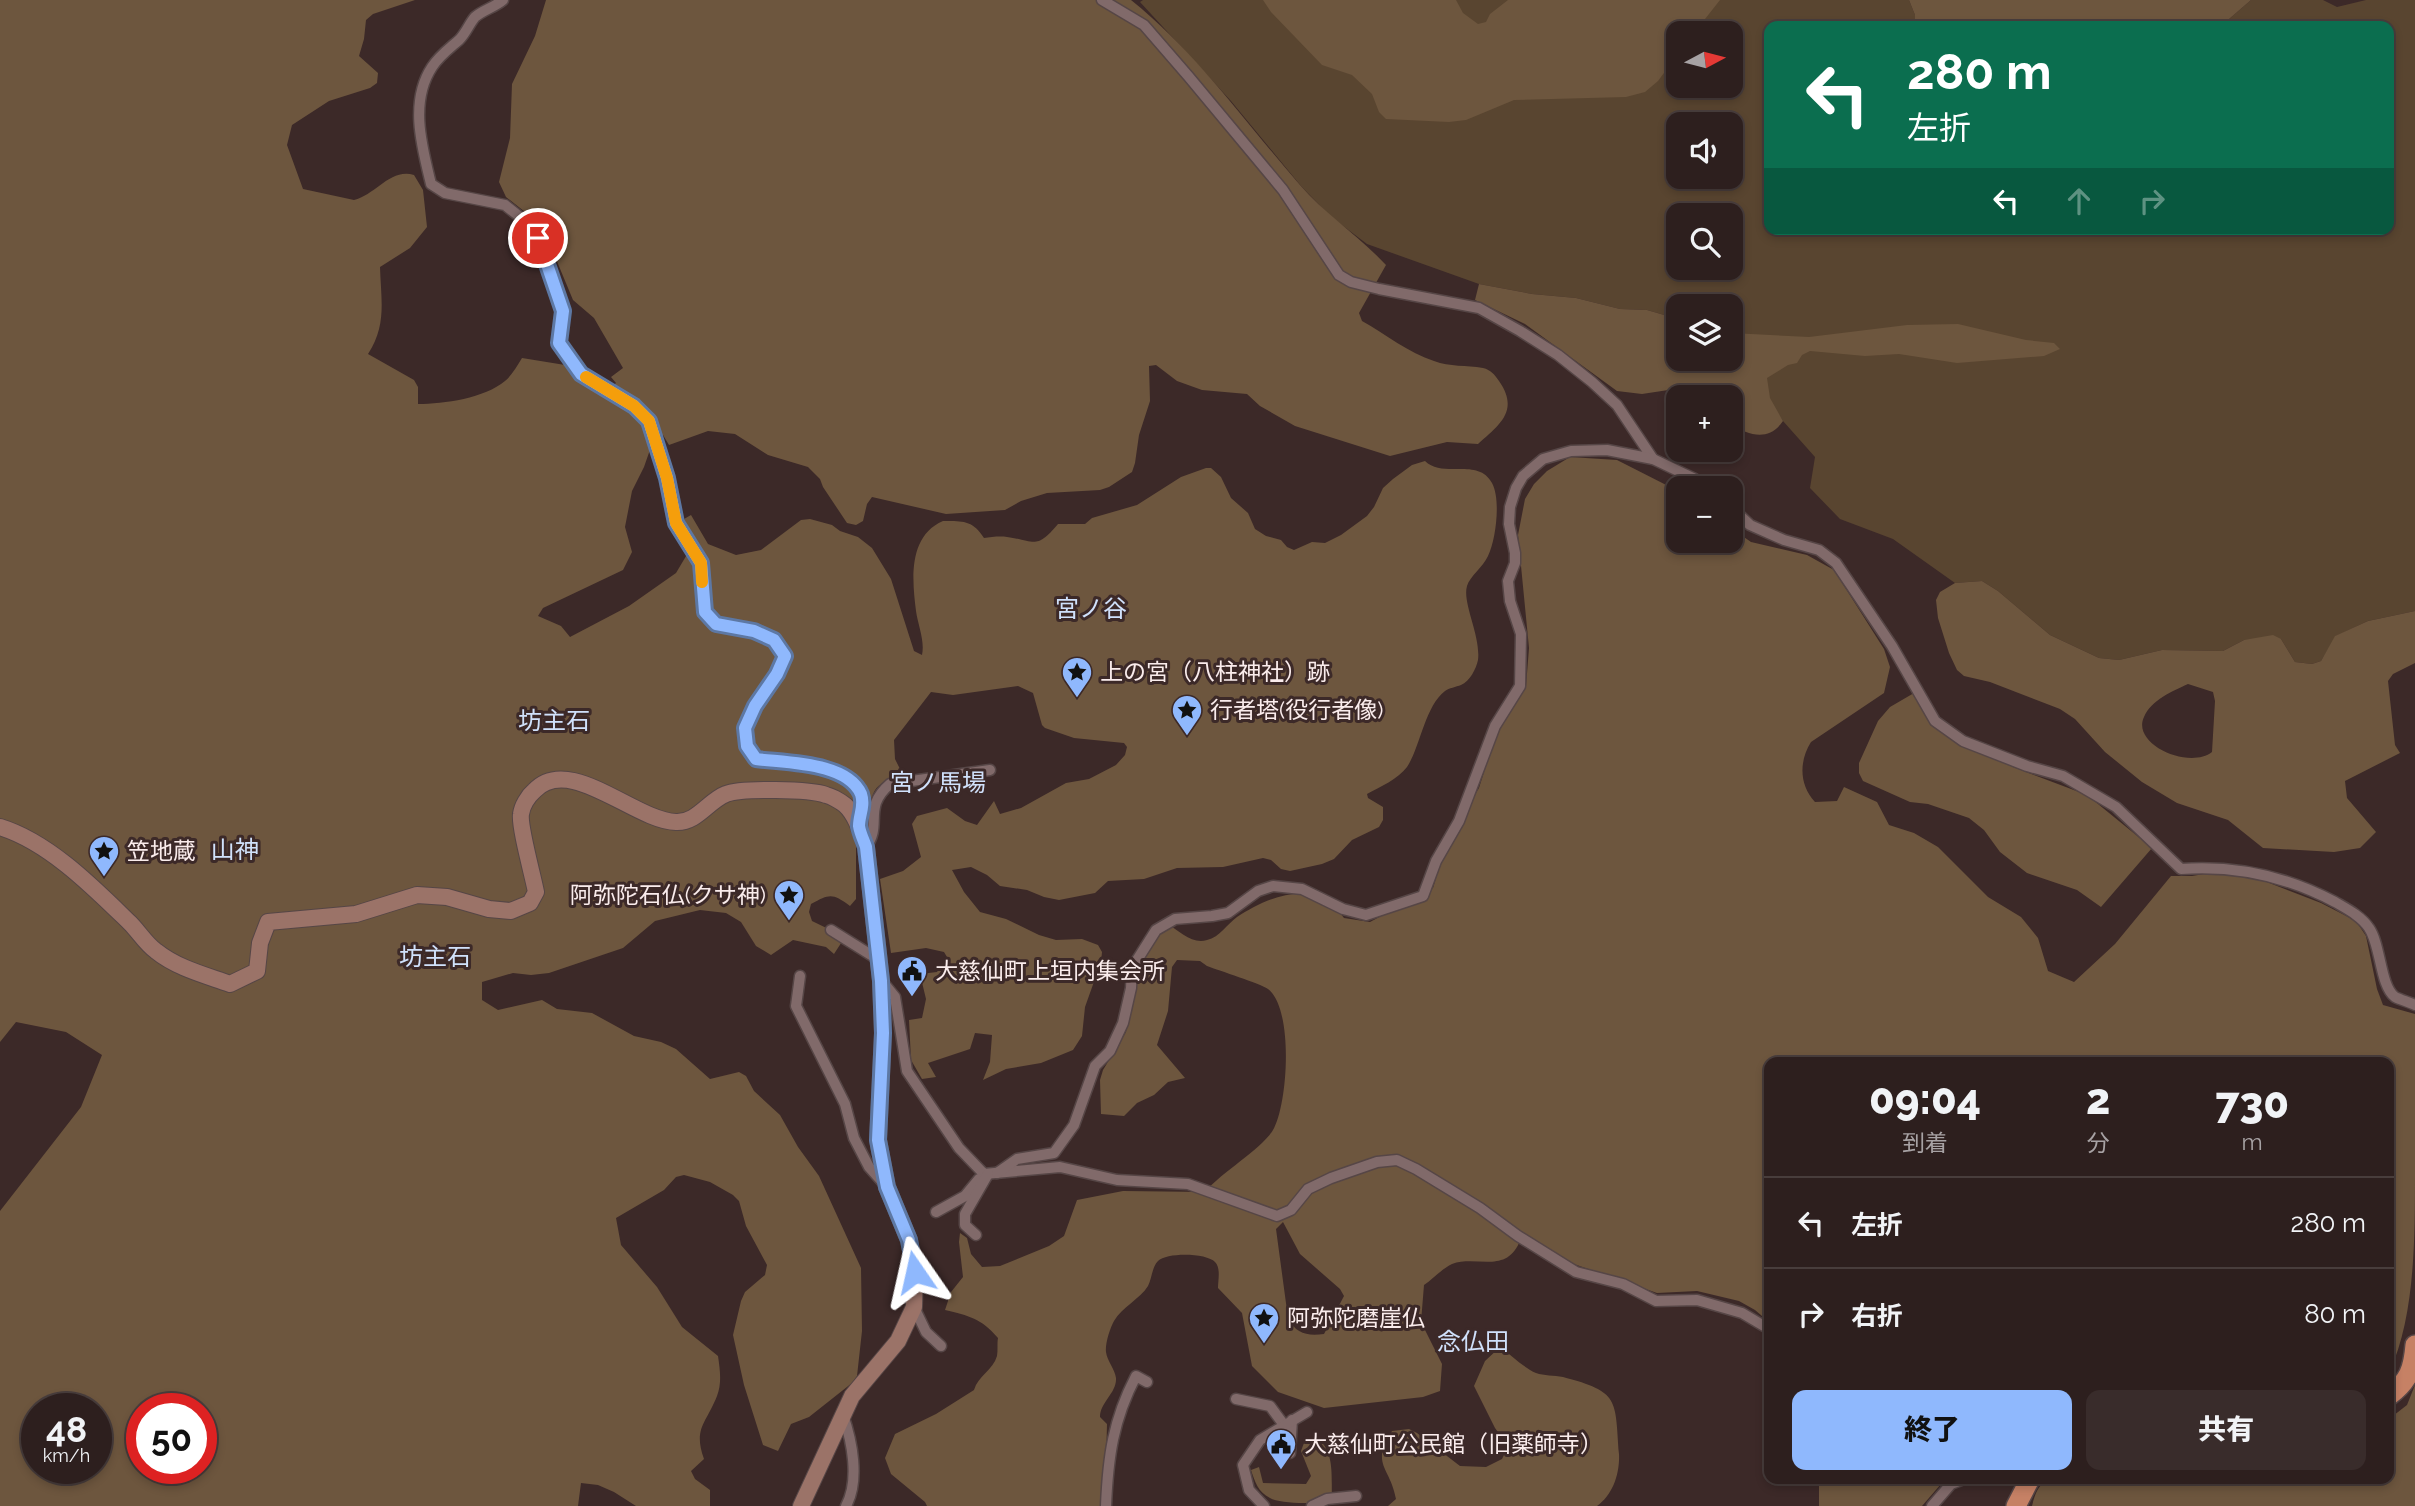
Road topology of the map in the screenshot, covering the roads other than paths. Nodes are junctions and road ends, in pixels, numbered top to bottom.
1 (503, 0) edge
2 (1102, 0) edge
3 (1653, 459) junction
4 (1689, 476) edge
5 (1743, 518) edge
6 (990, 770) dead end
7 (859, 826) junction
8 (0, 827) edge
9 (866, 847) junction
10 (831, 930) dead end
11 (879, 960) junction
12 (800, 976) dead end
13 (881, 981) junction
14 (2415, 1005) edge
15 (990, 1174) junction
16 (887, 1187) junction
17 (936, 1212) dead end
18 (976, 1235) dead end
19 (914, 1307) junction
20 (1764, 1326) edge
21 (2415, 1345) edge
22 (941, 1346) dead end
23 (1147, 1381) dead end
24 (2394, 1392) edge
25 (1236, 1399) dead end
26 (1307, 1412) dead end
27 (842, 1415) junction
28 (1288, 1423) junction
29 (1290, 1453) dead end
30 (1948, 1484) edge
31 (2025, 1484) edge
32 (1356, 1496) dead end
33 (801, 1506) edge
34 (846, 1506) edge
35 (1106, 1506) edge
36 (1264, 1506) edge
37 (1312, 1506) edge
38 (1932, 1506) edge
39 (2016, 1506) edge

1 - 7 street
2 - 3 street
3 - 4 street
3 - 15 street
5 - 14 street
6 - 9 street
7 - 8 main road
7 - 9 main road
9 - 11 main road
10 - 11 street
11 - 13 main road
12 - 16 street
13 - 15 street
13 - 16 main road
15 - 17 street
15 - 18 street
15 - 20 street
16 - 19 main road
19 - 22 street
19 - 27 main road
21 - 24 highway
23 - 35 street
25 - 28 street
26 - 28 street
27 - 33 main road
27 - 34 street
28 - 29 street
28 - 36 street
30 - 38 street
31 - 39 highway
32 - 37 street

